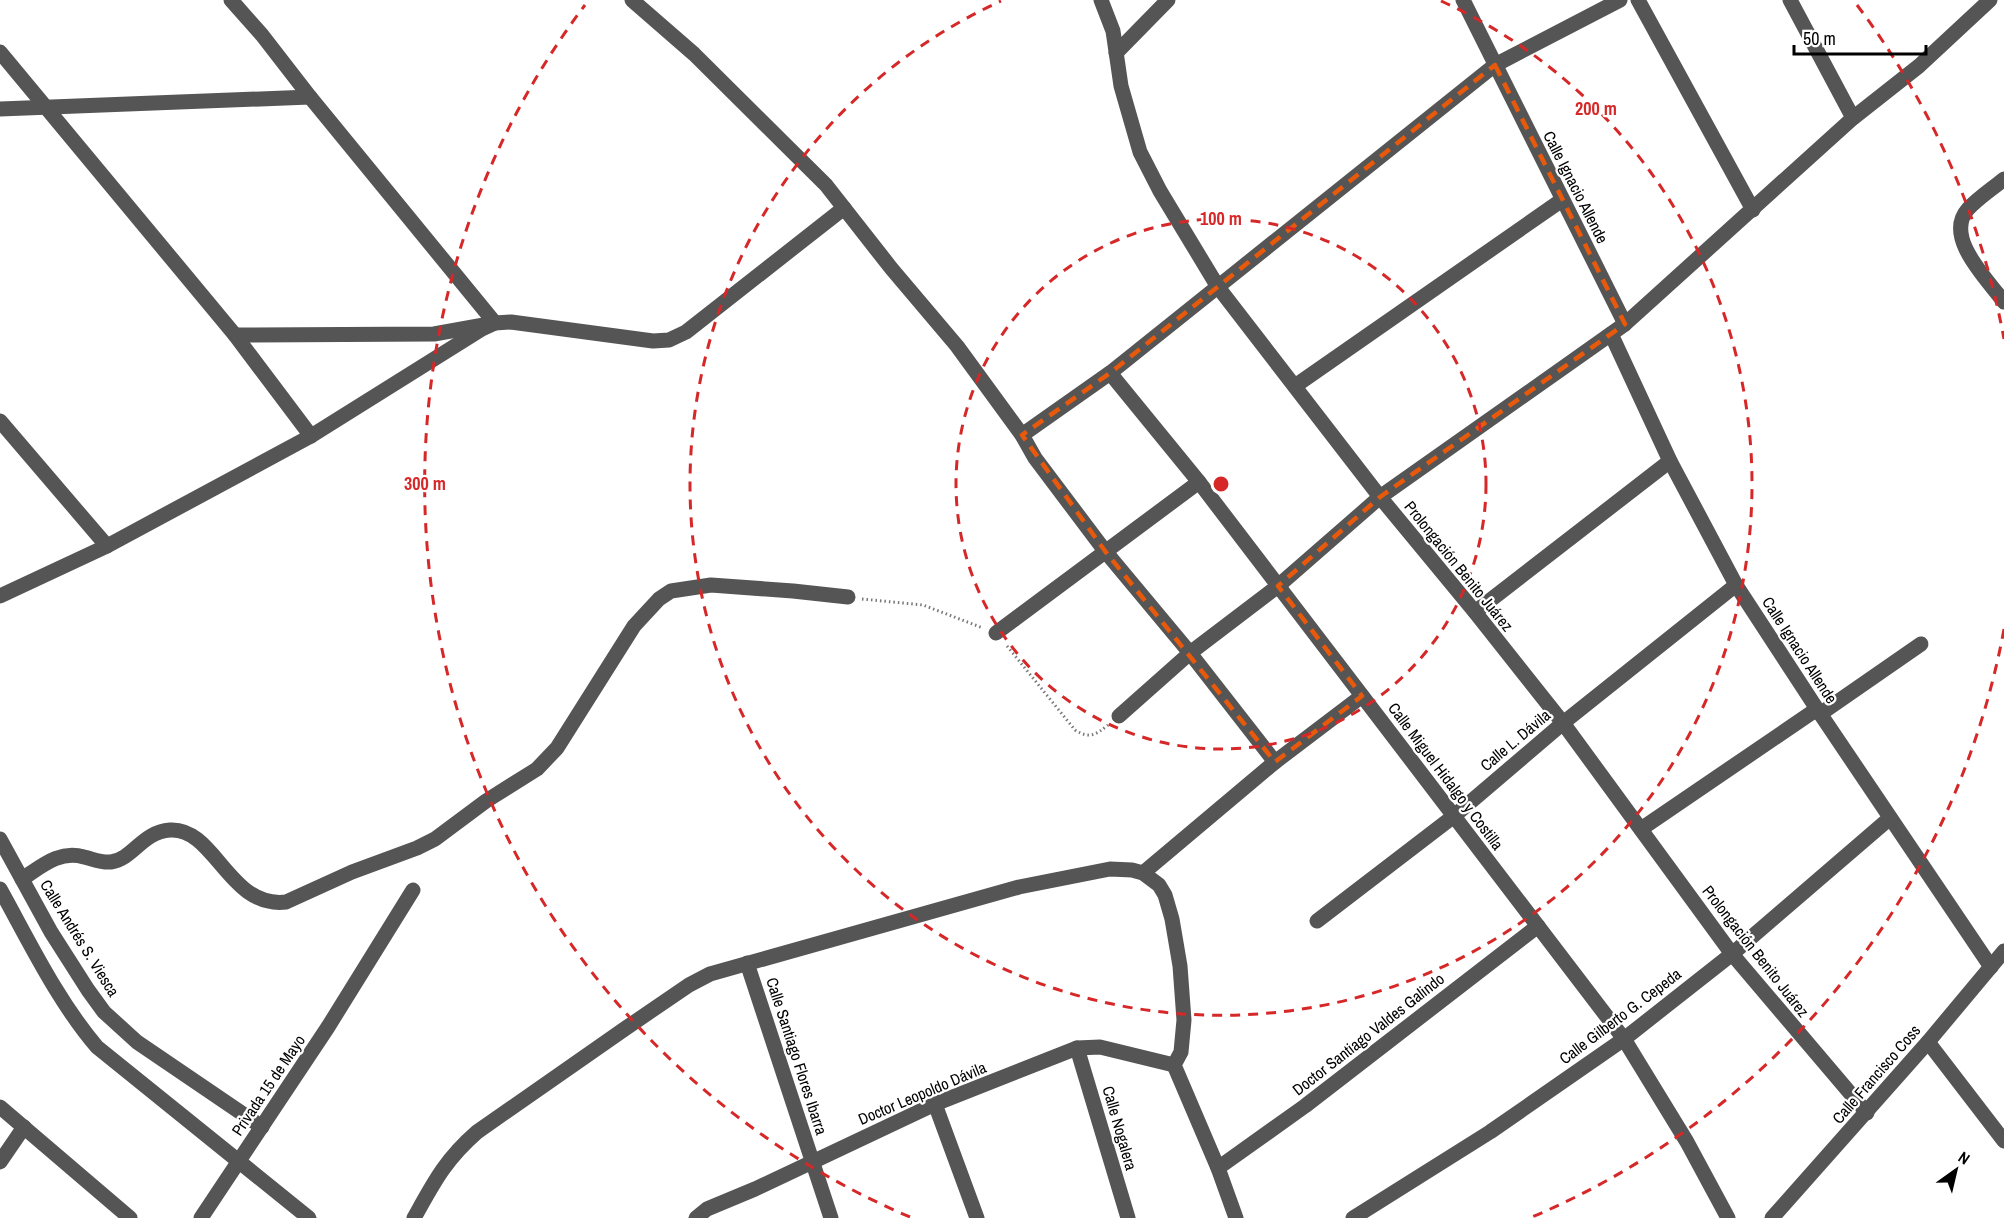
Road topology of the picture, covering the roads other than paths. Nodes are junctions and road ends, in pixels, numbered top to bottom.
1 (231, 0) edge
2 (632, 0) edge
3 (1101, 0) edge
4 (1168, 0) edge
5 (1462, 0) edge
6 (1620, 0) edge
7 (1638, 0) edge
8 (1790, 0) edge
9 (1990, 0) edge
10 (0, 52) edge
11 (1116, 53) junction
12 (1495, 65) junction
13 (310, 97) junction
14 (46, 106) junction
15 (0, 109) edge
16 (1853, 118) junction
17 (2004, 179) edge
18 (1562, 200) junction
19 (844, 208) junction
20 (1753, 210) junction
21 (1218, 287) junction
22 (2004, 302) edge
23 (495, 323) junction
24 (1625, 324) junction
25 (1611, 334) junction
26 (235, 335) junction
27 (1110, 373) junction
28 (1294, 386) junction
29 (0, 421) edge
30 (1022, 435) junction
31 (311, 436) junction
32 (1670, 461) junction
33 (1199, 482) junction
34 (1380, 497) junction
35 (107, 546) junction
36 (1105, 551) junction
37 (1736, 585) junction
38 (1278, 586) junction
39 (0, 597) edge
40 (848, 597) road end
41 (1475, 612) junction
42 (996, 633) road end
43 (1922, 644) dead end
44 (1190, 653) junction
45 (1362, 696) junction
46 (1819, 712) junction
47 (1119, 716) road end
48 (1563, 723) junction
49 (1275, 762) junction
50 (1454, 816) junction
51 (1890, 818) junction
52 (1641, 829) junction
53 (1, 843) edge
54 (1143, 873) junction
55 (22, 879) junction
56 (0, 889) edge
57 (413, 890) dead end
58 (1317, 921) dead end
59 (1538, 926) junction
60 (2004, 951) edge
61 (1732, 954) junction
62 (747, 963) junction
63 (1991, 967) junction
64 (1624, 1039) junction
65 (1928, 1042) junction
66 (1077, 1048) junction
67 (1174, 1065) junction
68 (935, 1104) junction
69 (0, 1107) edge
70 (1867, 1113) junction
71 (24, 1127) junction
72 (262, 1127) junction
73 (2004, 1141) edge
74 (0, 1162) edge
75 (239, 1162) junction
76 (812, 1162) junction
77 (1218, 1167) junction
78 (130, 1218) edge
79 (201, 1218) edge
80 (309, 1218) edge
81 (414, 1218) edge
82 (696, 1218) edge
83 (831, 1218) edge
84 (977, 1218) edge
85 (1128, 1218) edge
86 (1236, 1218) edge
87 (1353, 1218) edge
88 (1728, 1218) edge
89 (1772, 1218) edge

1 - 13 street
2 - 19 street
3 - 11 street, Prolongación Benito Juárez
4 - 11 street
5 - 12 street, Calle Ignacio Allende
6 - 12 street
7 - 20 street
8 - 16 street
9 - 16 street
10 - 14 street
11 - 21 street, Prolongación Benito Juárez
12 - 18 street, Calle Ignacio Allende
12 - 21 street
13 - 14 street
13 - 23 street
14 - 15 street
14 - 26 street
16 - 20 street
17 - 22 street
18 - 24 street, Calle Ignacio Allende
18 - 28 street
19 - 23 street
19 - 30 street
20 - 24 street
21 - 27 street
21 - 28 street, Prolongación Benito Juárez
23 - 26 street
23 - 31 street
24 - 25 street
25 - 32 street, Calle Ignacio Allende
25 - 34 street
26 - 31 street
27 - 30 street
27 - 33 street, Calle Miguel Hidalgo y Costilla
28 - 34 street, Prolongación Benito Juárez
29 - 35 street
30 - 36 street
31 - 35 street
32 - 37 street, Calle Ignacio Allende
32 - 41 street
33 - 36 street
33 - 38 street, Calle Miguel Hidalgo y Costilla
34 - 38 street
34 - 41 street, Prolongación Benito Juárez
35 - 39 street
36 - 42 street
36 - 44 street
37 - 46 street, Calle Ignacio Allende
37 - 48 street, Calle L. Dávila
38 - 44 street
38 - 45 street, Calle Miguel Hidalgo y Costilla
40 - 55 street
41 - 48 street, Prolongación Benito Juárez
43 - 46 street
44 - 47 street
44 - 49 street
45 - 49 street
45 - 50 street, Calle Miguel Hidalgo y Costilla
46 - 51 street, Calle Ignacio Allende
46 - 52 street
48 - 50 street, Calle L. Dávila
48 - 52 street, Prolongación Benito Juárez
49 - 54 street
50 - 58 street, Calle L. Dávila
50 - 59 street, Calle Miguel Hidalgo y Costilla
51 - 61 street, Calle Gilberto G. Cepeda
51 - 63 street, Calle Ignacio Allende
52 - 61 street, Prolongación Benito Juárez
53 - 55 street, Calle Andrés S. Viesca
54 - 62 street
54 - 67 street
55 - 72 street, Calle Andrés S. Viesca
56 - 75 street
57 - 72 street, Privada 15 de Mayo
59 - 64 street, Calle Miguel Hidalgo y Costilla
59 - 77 street, Doctor Santiago Valdes Galindo
60 - 63 street, Calle Francisco Coss
61 - 64 street, Calle Gilberto G. Cepeda
61 - 70 street, Prolongación Benito Juárez
62 - 76 street, Calle Santiago Flores Ibarra
62 - 81 street
63 - 65 street, Calle Francisco Coss
64 - 87 street, Calle Gilberto G. Cepeda
64 - 88 street, Calle Miguel Hidalgo y Costilla
65 - 70 street, Calle Francisco Coss
65 - 73 street
66 - 67 street, Doctor Leopoldo Dávila
66 - 68 street, Doctor Leopoldo Dávila
66 - 85 street, Calle Nogalera
67 - 77 street
68 - 76 street, Doctor Leopoldo Dávila
68 - 84 street
69 - 71 street
70 - 89 street, Calle Francisco Coss
71 - 74 street
71 - 78 street
72 - 75 street, Privada 15 de Mayo
75 - 79 street, Privada 15 de Mayo
75 - 80 street
76 - 82 street, Doctor Leopoldo Dávila
76 - 83 street, Calle Santiago Flores Ibarra
77 - 86 street

